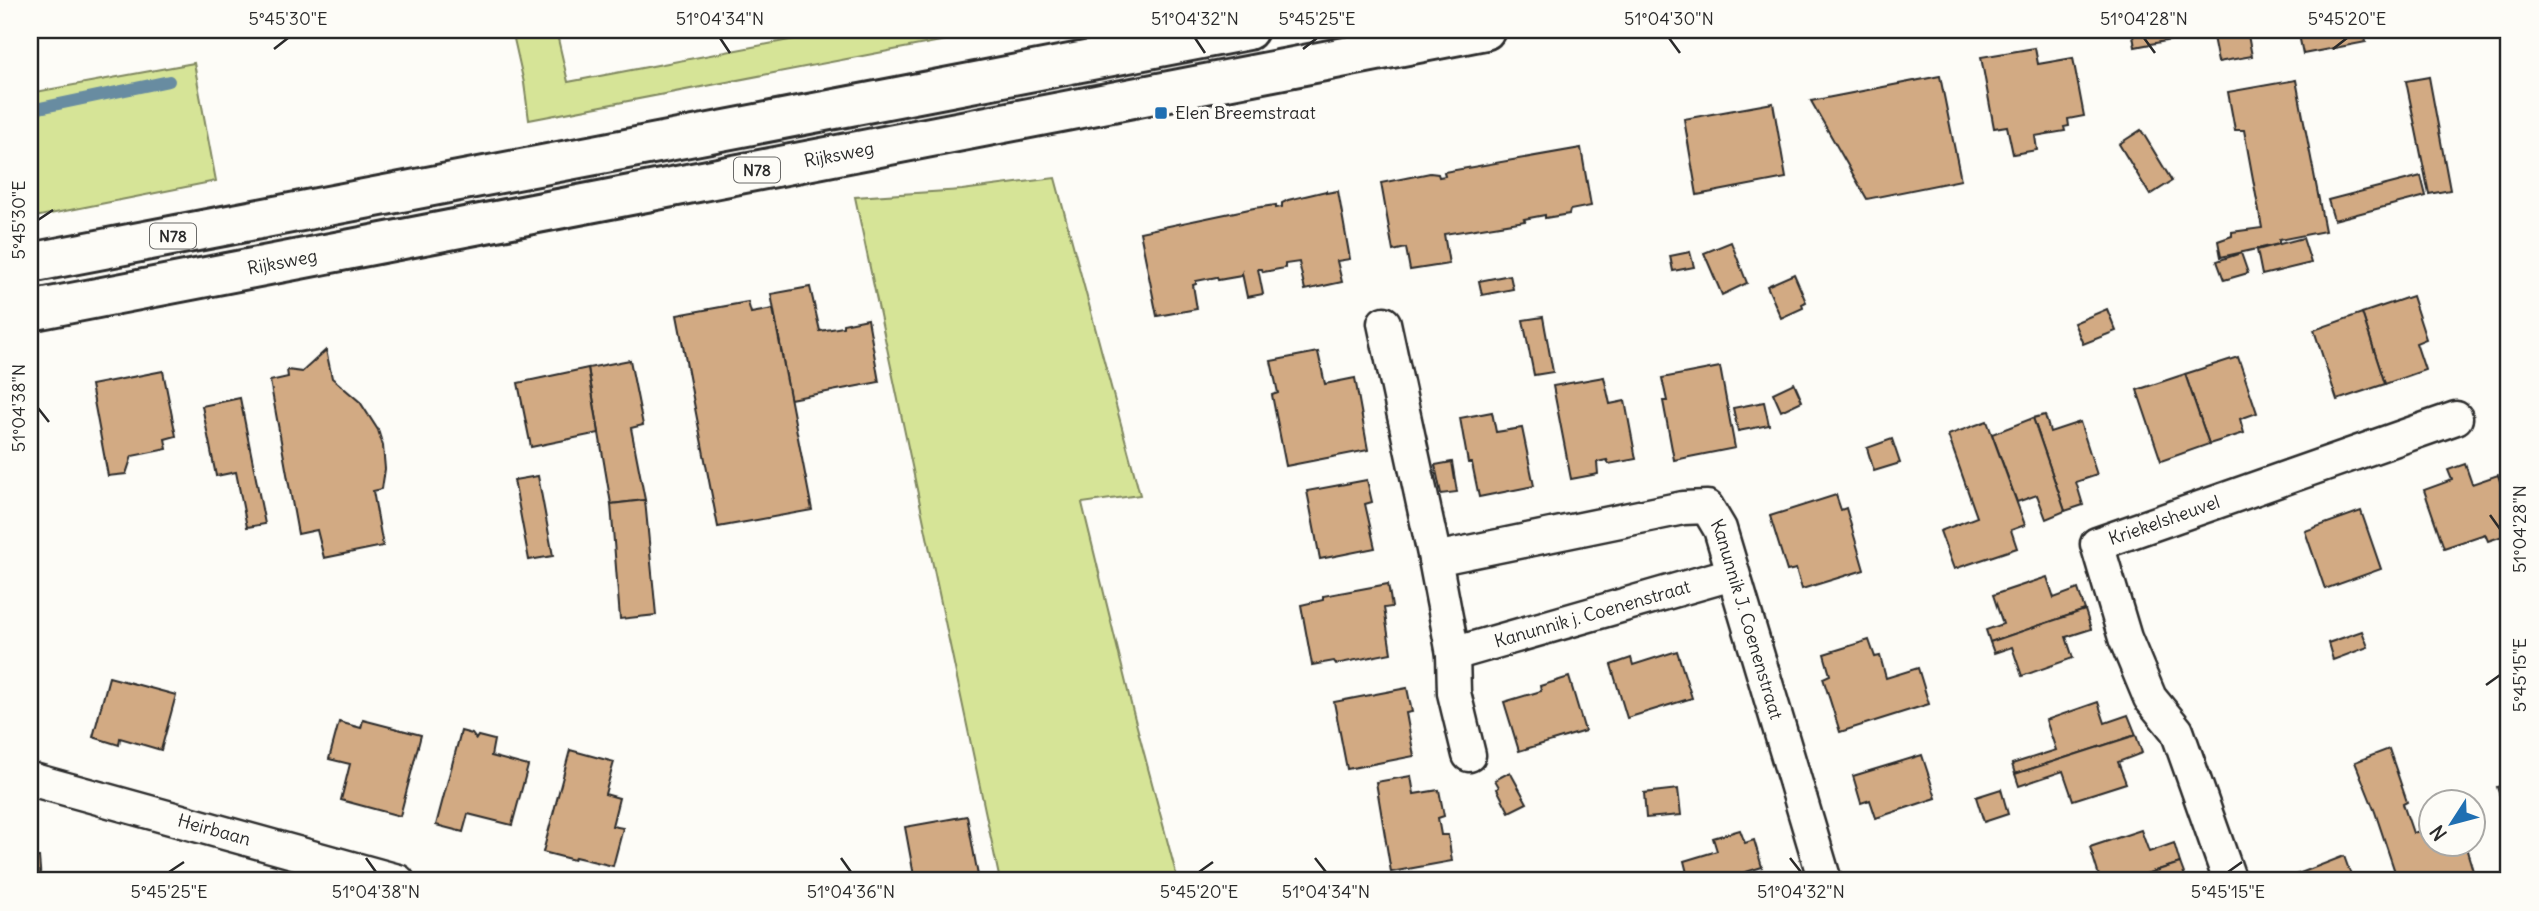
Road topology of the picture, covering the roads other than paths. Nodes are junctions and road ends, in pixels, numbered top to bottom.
1 (1248, 30) edge
2 (1485, 30) edge
3 (30, 263) edge
4 (30, 311) edge
5 (1384, 323) dead end
6 (2456, 418) dead end
7 (1435, 559) junction
8 (1732, 574) junction
9 (1452, 654) junction
10 (1469, 755) dead end
11 (30, 779) edge
12 (398, 881) edge
13 (1825, 881) edge
14 (2230, 881) edge

1 - 3 main road, N78
2 - 4 main road, Rijksweg / N78
5 - 7 street
6 - 14 street, Kriekelsheuvel
7 - 8 street, Kanunnik J. Coenenstraat
7 - 9 street
8 - 9 street, Kanunnik j. Coenenstraat
8 - 13 street, Kanunnik J. Coenenstraat
9 - 10 street
11 - 12 street, Heirbaan

